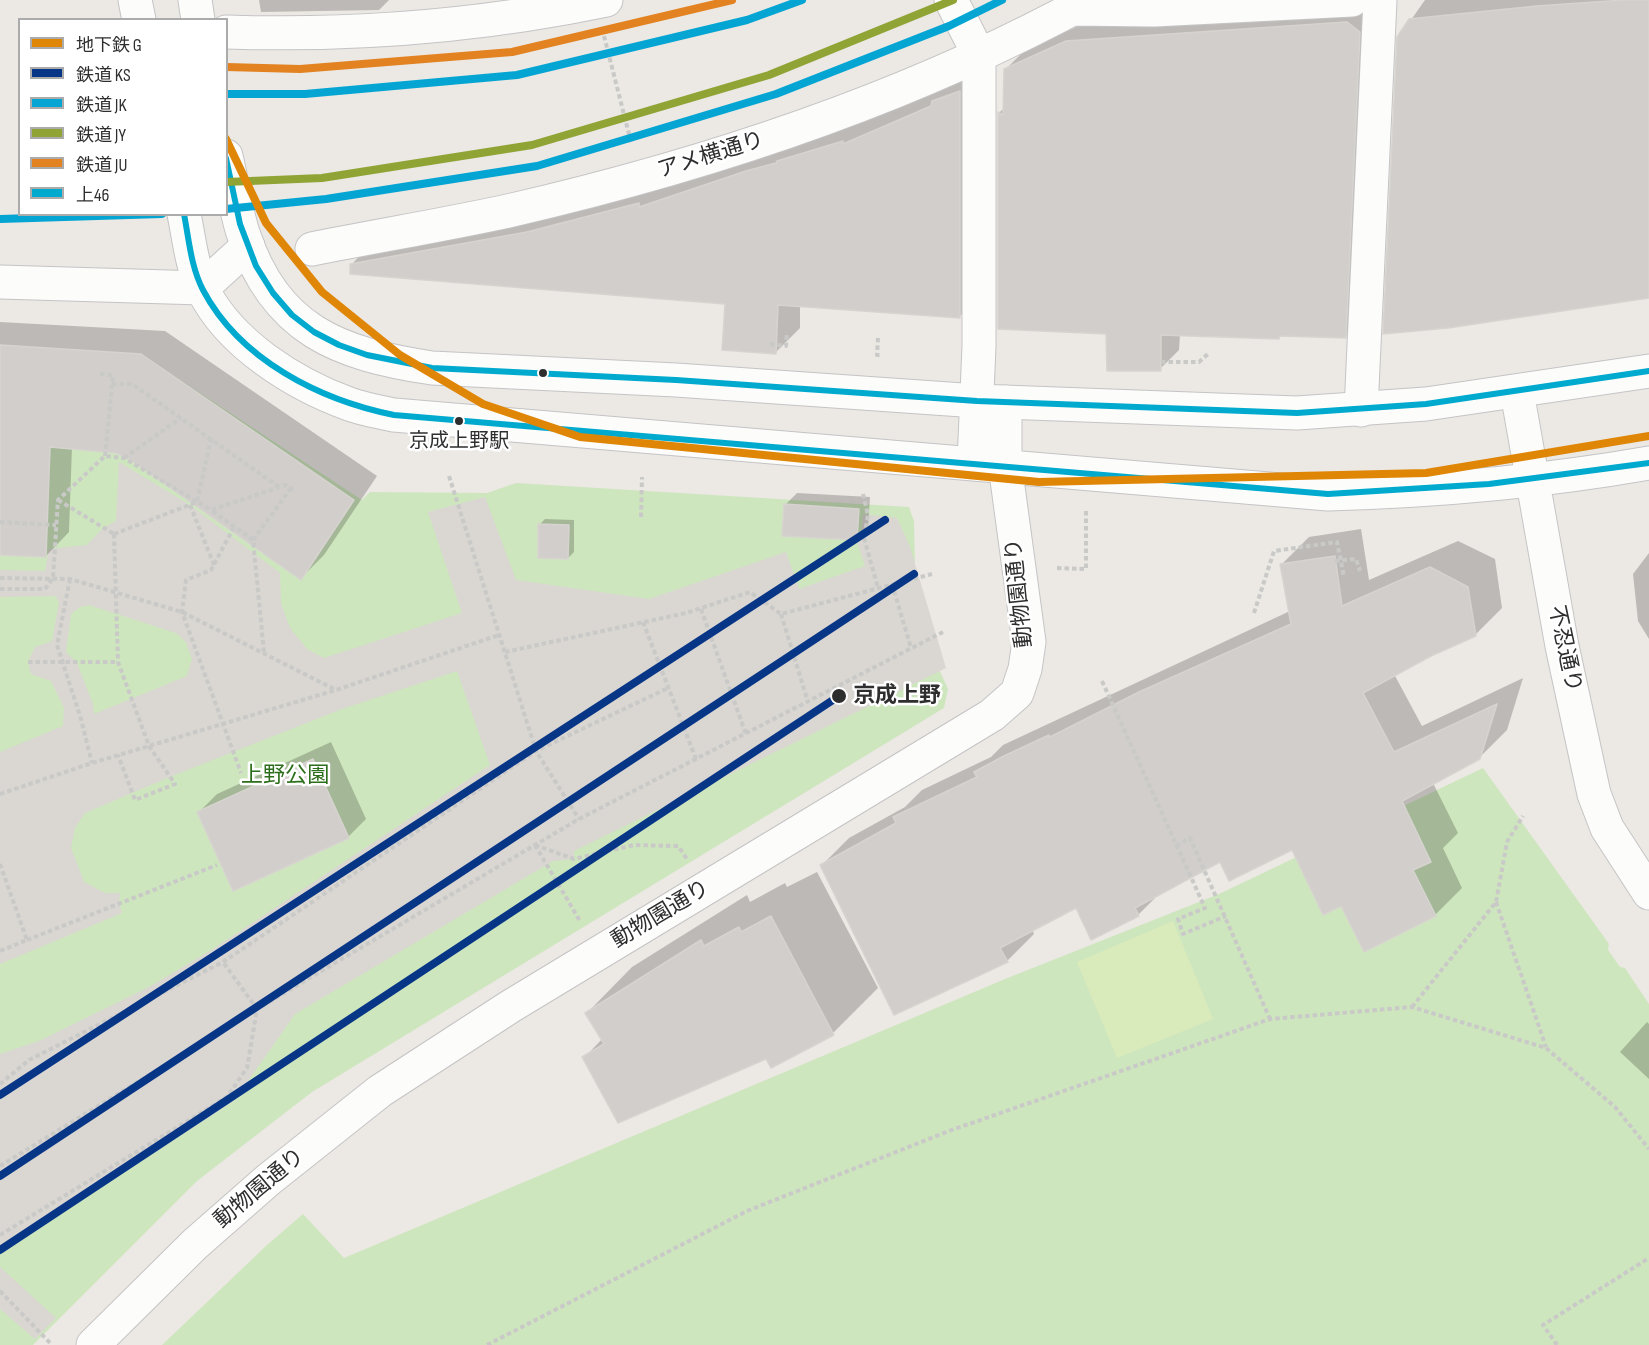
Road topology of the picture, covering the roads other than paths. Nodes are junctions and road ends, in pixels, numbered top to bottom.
1 (135, 0) edge
2 (195, 0) edge
3 (951, 0) edge
4 (1352, 0) edge
5 (1380, 0) edge
6 (601, 1) edge
7 (1081, 4) edge
8 (139, 18) edge
9 (198, 18) edge
10 (228, 32) edge
11 (979, 55) junction
12 (228, 164) edge
13 (184, 216) edge
14 (248, 246) junction
15 (312, 249) dead end
16 (0, 282) edge
17 (202, 288) junction
18 (1649, 371) edge
19 (1517, 392) junction
20 (991, 401) junction
21 (1361, 410) junction
22 (1649, 463) edge
23 (990, 464) junction
24 (1531, 481) junction
25 (1649, 893) edge
26 (93, 1345) edge

1 - 8 street
2 - 9 street
3 - 11 street
4 - 7 street
5 - 21 street
6 - 10 street
7 - 11 street, アメ横通り
11 - 15 street, アメ横通り
11 - 20 street, 動物園通り
12 - 14 street
13 - 17 street
14 - 17 street
14 - 20 street
16 - 17 street
17 - 23 street
18 - 19 street
19 - 21 street
19 - 24 street, 不忍通り
20 - 21 street
20 - 23 street, 動物園通り
22 - 24 street
23 - 24 street
23 - 26 street, 動物園通り
24 - 25 street, 不忍通り

